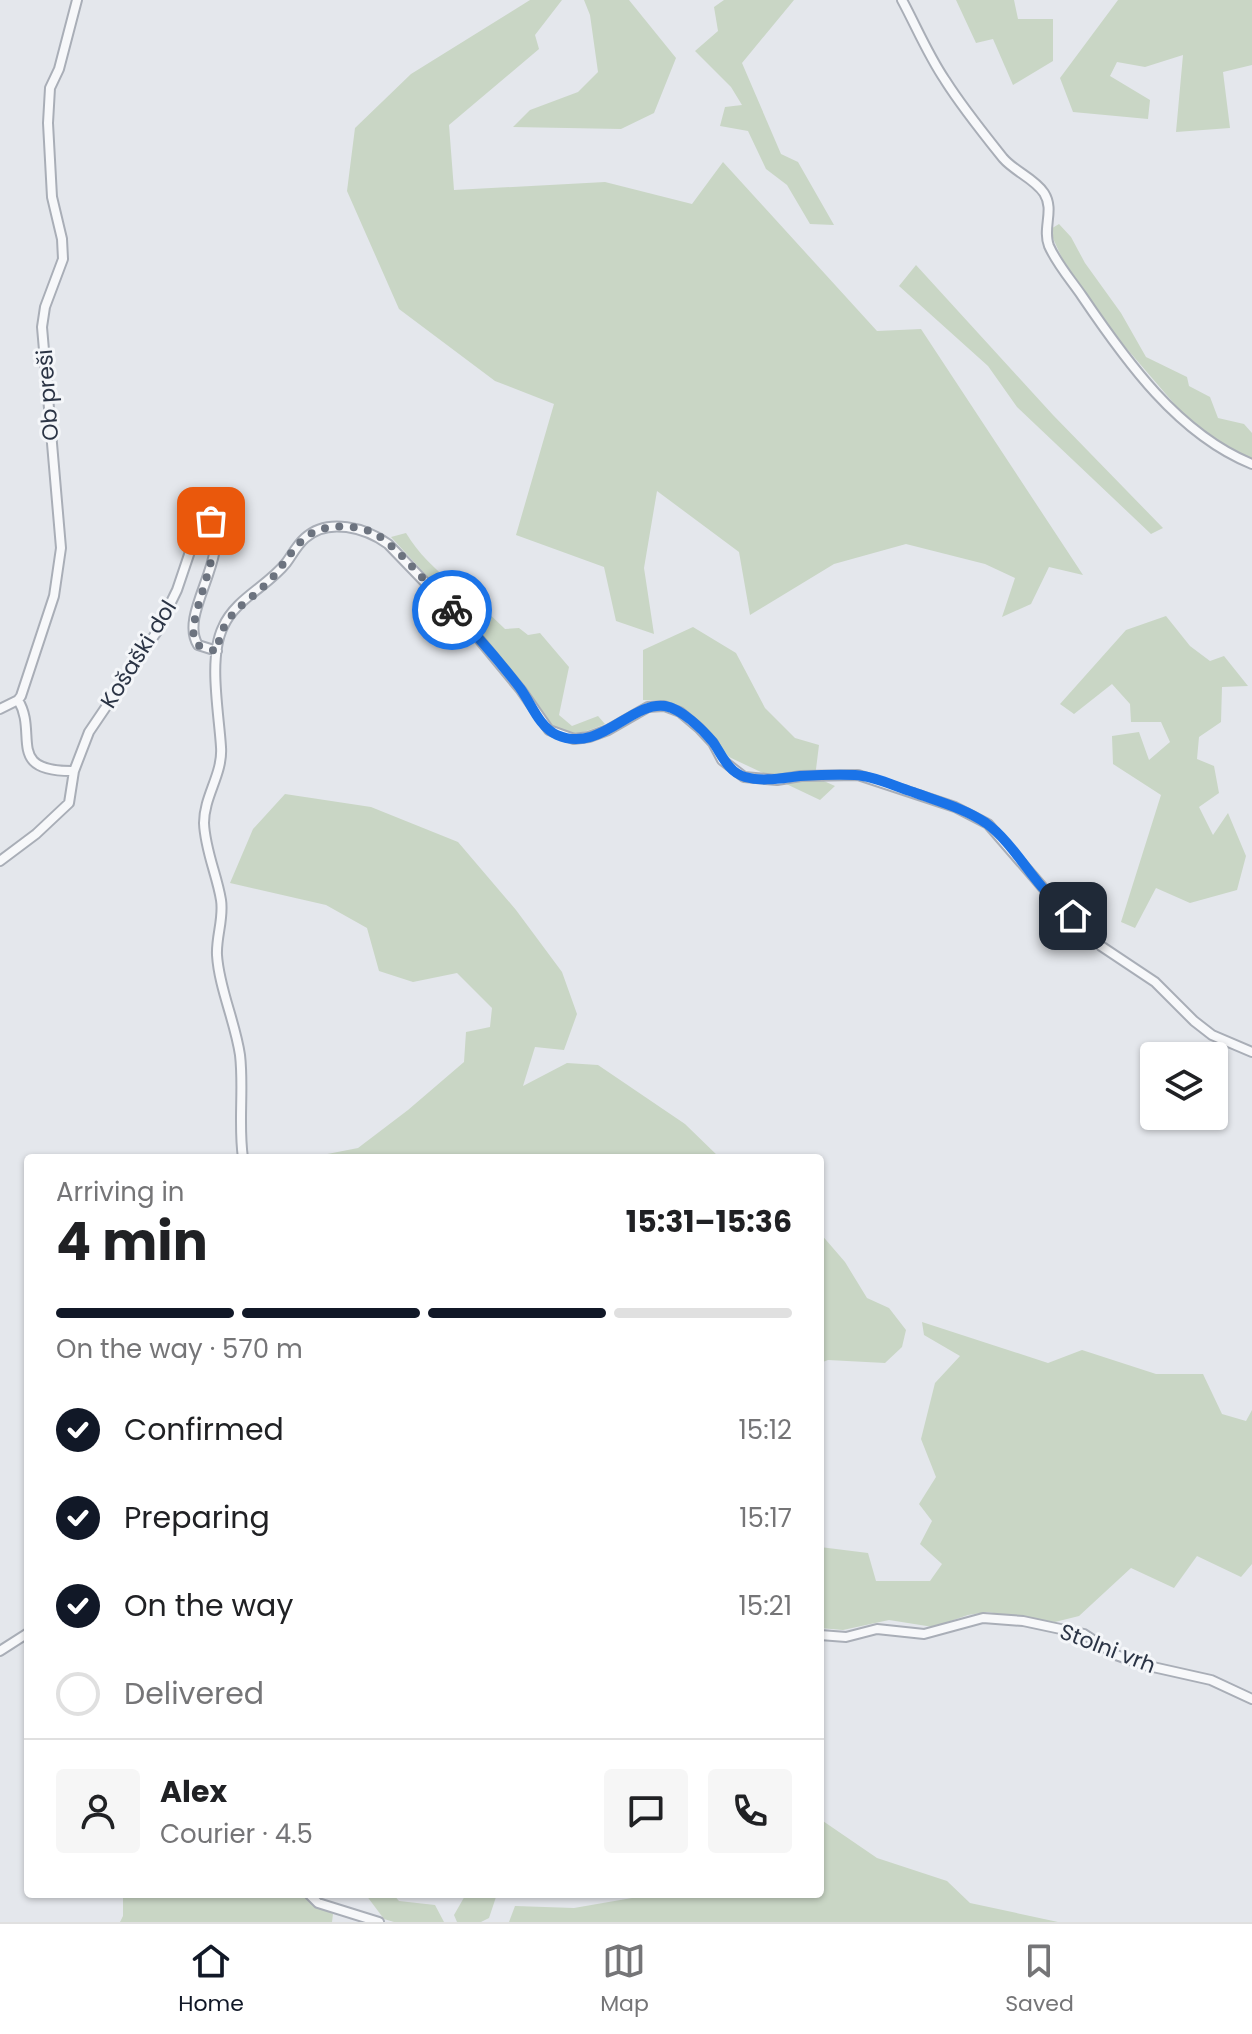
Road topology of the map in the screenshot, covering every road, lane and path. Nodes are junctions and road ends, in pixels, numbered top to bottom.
1 (77, 0) edge
2 (902, 0) edge
3 (1252, 464) edge
4 (217, 651) junction
5 (18, 700) junction
6 (0, 709) edge
7 (74, 771) junction
8 (0, 861) edge
9 (1252, 1052) edge
10 (243, 1154) edge
11 (824, 1635) edge
12 (24, 1636) edge
13 (0, 1651) edge
14 (1252, 1699) edge
15 (313, 1898) edge
16 (379, 1922) edge

1 - 5 street, Ob preši
2 - 3 street
4 - 7 street, Košaški dol
4 - 9 street
4 - 10 street
5 - 6 street
5 - 7 street
7 - 8 street, Košaški dol
11 - 14 street, Stolni vrh
12 - 13 street
15 - 16 street

